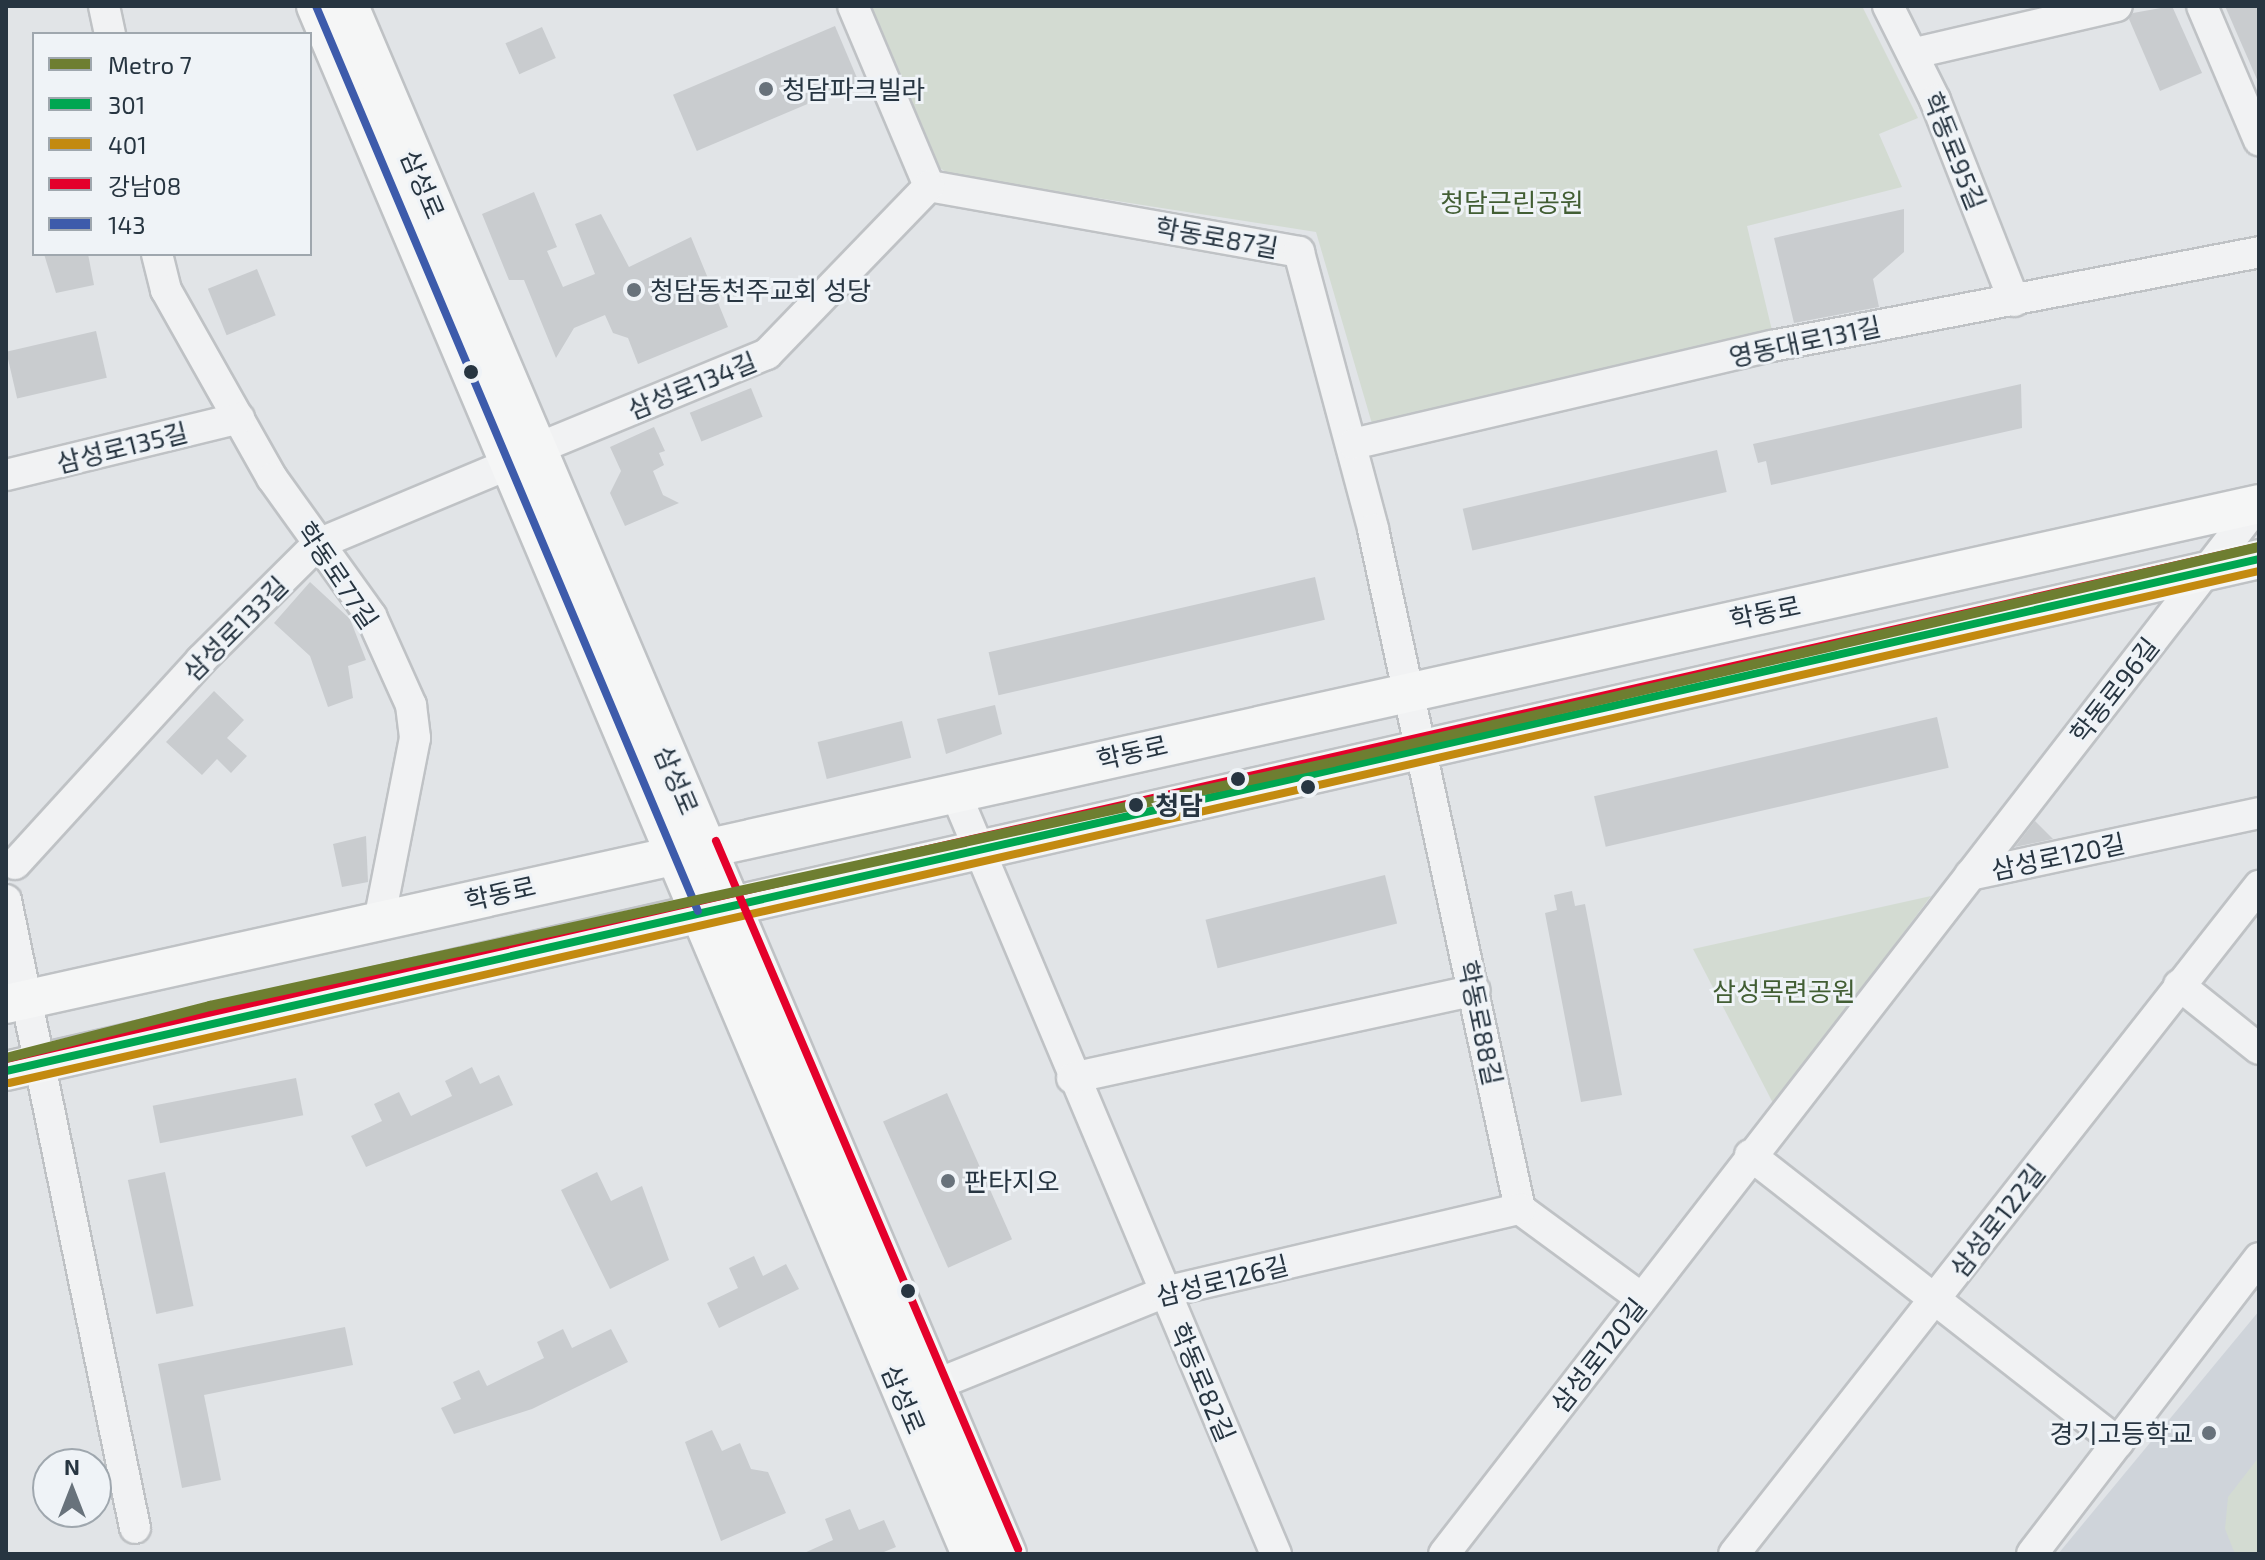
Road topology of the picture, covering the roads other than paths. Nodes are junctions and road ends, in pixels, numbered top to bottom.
1 (104, 6) edge
2 (316, 6) edge
3 (349, 6) edge
4 (853, 6) edge
5 (1888, 6) edge
6 (2117, 6) edge
7 (2202, 6) edge
8 (110, 32) edge
9 (1915, 53) junction
10 (2259, 140) edge
11 (929, 186) junction
12 (2259, 252) edge
13 (158, 256) edge
14 (2014, 301) junction
15 (239, 418) junction
16 (1353, 444) junction
17 (520, 457) junction
18 (6, 475) edge
19 (2259, 504) edge
20 (318, 544) junction
21 (2259, 559) edge
22 (2201, 571) junction
23 (1409, 690) junction
24 (1422, 748) junction
25 (955, 792) junction
26 (2259, 813) edge
27 (690, 849) junction
28 (981, 850) junction
29 (9, 868) edge
30 (1970, 875) junction
31 (2259, 886) edge
32 (6, 900) edge
33 (714, 908) junction
34 (379, 921) junction
35 (2179, 985) junction
36 (1475, 990) junction
37 (15, 1002) edge
38 (2259, 1049) edge
39 (25, 1059) edge
40 (1072, 1078) junction
41 (1750, 1155) junction
42 (1520, 1209) junction
43 (2259, 1258) edge
44 (1165, 1292) junction
45 (1641, 1298) junction
46 (1935, 1300) junction
47 (935, 1385) junction
48 (2118, 1442) junction
49 (135, 1528) dead end
50 (971, 1554) edge
51 (1007, 1554) edge
52 (1276, 1554) edge
53 (1444, 1554) edge
54 (1734, 1554) edge
55 (2032, 1554) edge

1 - 8 street
2 - 17 main road, 삼성로
3 - 17 main road, 삼성로
4 - 11 street
5 - 9 street, 학동로95길
6 - 9 street
7 - 10 street
9 - 14 street, 학동로95길
11 - 16 street, 학동로87길
11 - 17 street, 삼성로134길
12 - 14 street, 영동대로131길
13 - 15 street, 학동로77길
14 - 16 street, 영동대로131길
15 - 18 street, 삼성로135길
15 - 20 street, 학동로77길
16 - 23 street, 학동로87길
17 - 20 street, 삼성로133길
17 - 27 main road, 삼성로
19 - 22 street, 학동로96길
19 - 23 main road, 학동로
20 - 29 street, 삼성로133길
20 - 34 street, 학동로77길
21 - 22 main road
22 - 24 main road
22 - 30 street, 학동로96길
23 - 24 street, 학동로88길
23 - 25 main road, 학동로
24 - 28 main road
24 - 36 street, 학동로88길
25 - 27 main road, 학동로
25 - 28 street, 학동로82길
26 - 30 street, 삼성로120길
27 - 33 main road, 삼성로
27 - 34 main road, 학동로
28 - 33 main road
28 - 40 street, 학동로82길
30 - 41 street, 삼성로120길
31 - 35 street, 삼성로122길
32 - 37 street
33 - 39 main road
33 - 47 main road, 삼성로
33 - 50 main road, 삼성로
34 - 37 main road, 학동로
35 - 38 street
35 - 46 street, 삼성로122길
36 - 40 street
36 - 42 street, 학동로88길
37 - 39 street
39 - 49 street
40 - 44 street, 학동로82길
41 - 45 street, 삼성로120길
41 - 46 street
42 - 44 street, 삼성로126길
42 - 45 street
43 - 48 street
44 - 47 street, 삼성로126길
44 - 52 street, 학동로82길
45 - 53 street, 삼성로120길
46 - 48 street
46 - 54 street, 삼성로122길
47 - 51 main road, 삼성로
48 - 55 street

